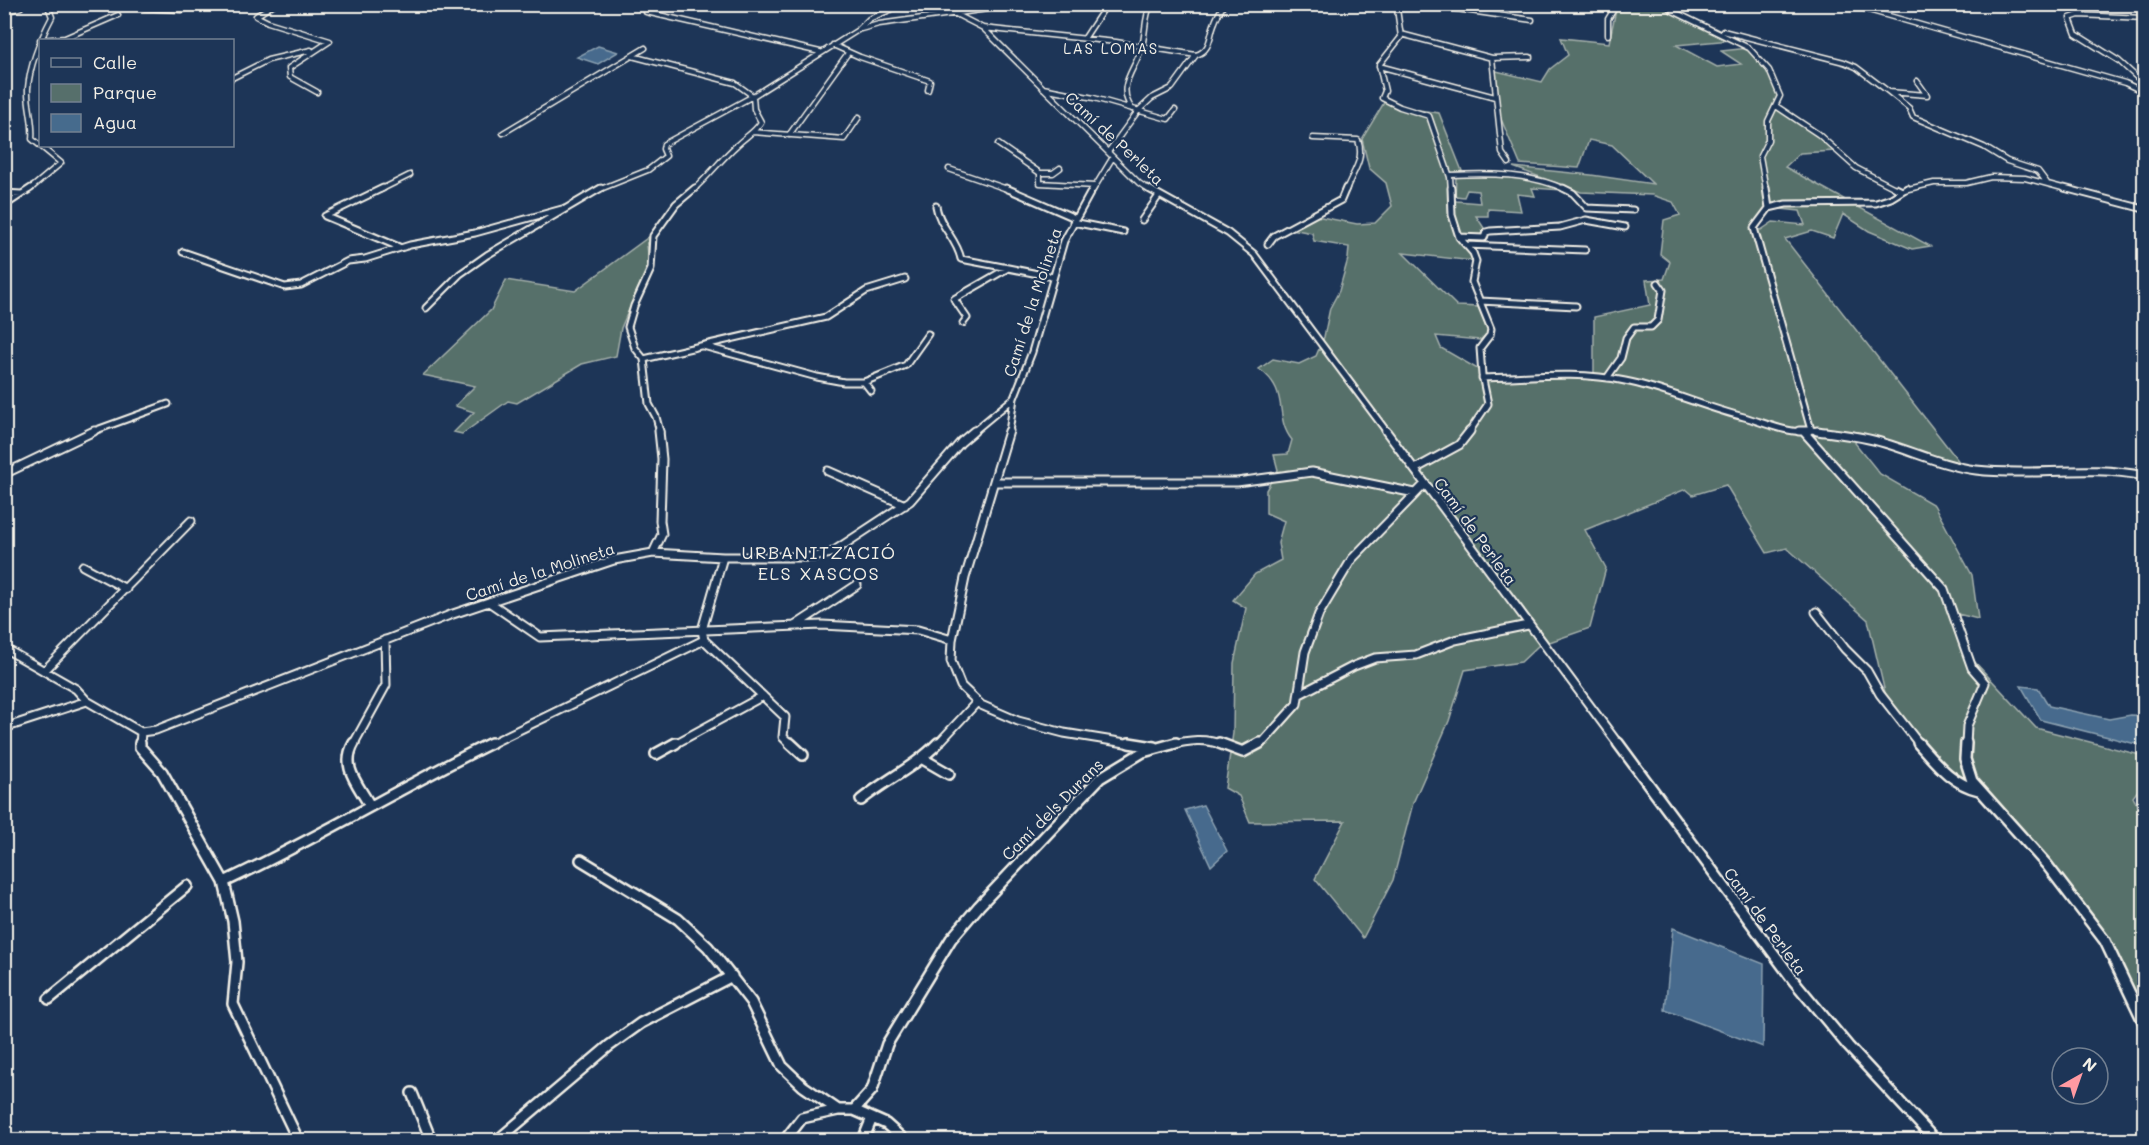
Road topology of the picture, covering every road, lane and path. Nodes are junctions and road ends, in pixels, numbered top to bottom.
1 (51, 4) edge
2 (143, 4) edge
3 (202, 4) edge
4 (274, 4) edge
5 (904, 4) edge
6 (936, 4) edge
7 (1024, 4) edge
8 (1107, 4) edge
9 (1151, 4) edge
10 (1224, 4) edge
11 (1390, 4) edge
12 (1422, 4) edge
13 (1617, 4) edge
14 (1665, 4) edge
15 (1847, 4) edge
16 (10, 7) edge
17 (646, 12) dead end
18 (955, 13) junction
19 (118, 15) dead end
20 (4, 17) edge
21 (2145, 18) edge
22 (1532, 20) dead end
23 (1706, 27) junction
24 (983, 28) junction
25 (858, 30) junction
26 (1401, 34) junction
27 (1608, 35) dead end
28 (41, 39) edge
29 (52, 39) edge
30 (1084, 39) junction
31 (39, 44) edge
32 (832, 45) junction
33 (1141, 47) junction
34 (319, 48) junction
35 (645, 48) dead end
36 (1510, 49) dead end
37 (820, 52) junction
38 (848, 52) junction
39 (1196, 55) junction
40 (632, 56) junction
41 (1512, 57) junction
42 (1530, 57) dead end
43 (1492, 58) junction
44 (1379, 66) junction
45 (234, 77) edge
46 (1917, 81) dead end
47 (2145, 84) edge
48 (1043, 88) junction
49 (928, 90) dead end
50 (2144, 90) edge
51 (317, 92) dead end
52 (1888, 93) junction
53 (753, 96) junction
54 (1495, 97) junction
55 (1776, 106) junction
56 (1132, 109) junction
57 (1175, 110) dead end
58 (1138, 111) junction
59 (859, 117) dead end
60 (753, 132) junction
61 (503, 133) dead end
62 (789, 135) junction
63 (1313, 138) dead end
64 (39, 144) edge
65 (998, 144) dead end
66 (43, 147) edge
67 (1111, 154) junction
68 (1509, 163) dead end
69 (1060, 168) dead end
70 (949, 169) dead end
71 (1040, 173) junction
72 (410, 175) dead end
73 (1450, 175) junction
74 (2047, 183) junction
75 (1095, 186) junction
76 (1902, 191) junction
77 (4, 193) edge
78 (21, 195) junction
79 (1158, 197) junction
80 (4, 206) edge
81 (936, 206) dead end
82 (570, 207) junction
83 (1769, 208) junction
84 (2145, 209) edge
85 (1634, 210) dead end
86 (1074, 220) junction
87 (1142, 220) dead end
88 (1625, 227) dead end
89 (1123, 232) dead end
90 (1459, 237) junction
91 (1268, 244) dead end
92 (1466, 245) junction
93 (399, 248) junction
94 (1585, 250) dead end
95 (183, 252) dead end
96 (1008, 268) junction
97 (1053, 278) junction
98 (905, 279) dead end
99 (1658, 283) dead end
100 (1480, 301) junction
101 (1576, 306) dead end
102 (426, 308) dead end
103 (963, 322) dead end
104 (928, 334) dead end
105 (702, 345) junction
106 (644, 359) junction
107 (1482, 378) junction
108 (1606, 378) junction
109 (864, 382) junction
110 (871, 391) dead end
111 (1014, 398) junction
112 (168, 404) dead end
113 (1808, 431) junction
114 (1414, 469) junction
115 (828, 471) dead end
116 (4, 474) edge
117 (2145, 476) edge
118 (994, 482) junction
119 (1425, 484) junction
120 (1415, 494) junction
121 (905, 505) junction
122 (191, 521) dead end
123 (653, 553) junction
124 (723, 557) junction
125 (83, 566) dead end
126 (857, 585) dead end
127 (126, 589) junction
128 (489, 602) junction
129 (1816, 612) dead end
130 (794, 626) junction
131 (1528, 626) junction
132 (702, 630) junction
133 (385, 640) junction
134 (704, 640) junction
135 (952, 640) junction
136 (4, 648) edge
137 (44, 671) junction
138 (1300, 694) junction
139 (763, 696) junction
140 (87, 701) junction
141 (977, 702) junction
142 (4, 728) edge
143 (141, 732) junction
144 (1158, 747) junction
145 (656, 753) dead end
146 (803, 755) dead end
147 (923, 759) junction
148 (949, 774) dead end
149 (1979, 790) junction
150 (861, 800) dead end
151 (370, 806) junction
152 (581, 860) dead end
153 (224, 882) junction
154 (187, 885) dead end
155 (732, 976) junction
156 (49, 999) dead end
157 (2145, 1023) edge
158 (412, 1093) dead end
159 (838, 1110) junction
160 (854, 1110) junction
161 (872, 1118) junction
162 (298, 1140) edge
163 (430, 1140) edge
164 (498, 1140) edge
165 (785, 1140) edge
166 (863, 1140) edge
167 (904, 1140) edge
168 (1935, 1140) edge

1 - 28 street
2 - 3 street
4 - 34 street
5 - 25 street
6 - 18 street, Camí de Perleta
7 - 18 street
8 - 30 street
9 - 33 street
10 - 39 street, Camí de la Molineta
11 - 26 street
12 - 22 street
13 - 27 street
14 - 23 street
15 - 50 street
16 - 20 main road
17 - 37 street
18 - 24 street, Camí de Perleta
18 - 25 street
19 - 29 street
21 - 47 street
23 - 52 street
23 - 55 street
24 - 30 street
24 - 48 street, Camí de Perleta
25 - 32 street
26 - 43 street
26 - 44 street
30 - 33 street
31 - 64 street
32 - 37 street
32 - 38 street
33 - 39 street
33 - 56 street
34 - 45 street
34 - 51 street
35 - 40 street
36 - 41 street
37 - 53 street
38 - 49 street
38 - 62 street
39 - 58 street, Camí de la Molineta
40 - 53 street
40 - 61 street
41 - 42 street
41 - 43 street
43 - 54 street
44 - 54 street
44 - 73 street
46 - 52 street
48 - 56 street
48 - 67 street, Camí de Perleta
52 - 74 street
53 - 60 street
53 - 82 street
54 - 68 street
55 - 76 street
55 - 83 street
56 - 58 street
57 - 58 street
58 - 67 street, Camí de la Molineta
59 - 62 street
60 - 62 street
60 - 106 street
63 - 91 street
65 - 71 street
66 - 78 street
67 - 75 street, Camí de la Molineta
67 - 79 street, Camí de Perleta
69 - 71 street
70 - 86 street
71 - 75 street
72 - 93 street
73 - 85 street
73 - 90 street
74 - 76 street
74 - 84 street
75 - 86 street, Camí de la Molineta
76 - 83 street
77 - 78 street
78 - 80 street
79 - 87 street
79 - 114 street, Camí de Perleta
81 - 96 street
82 - 93 street
82 - 102 street
83 - 113 street
86 - 89 street
86 - 97 street, Camí de la Molineta
88 - 90 street
90 - 92 street
92 - 94 street
92 - 100 street
93 - 95 street
96 - 97 street
96 - 103 street
97 - 111 street, Camí de la Molineta
98 - 105 street
99 - 108 street
100 - 101 street
100 - 107 street
104 - 109 street
105 - 106 street
105 - 109 street
106 - 123 street
107 - 108 street
107 - 114 street
108 - 113 street
109 - 110 street
111 - 118 street, Camí dels Durans
111 - 121 street, Camí de la Molineta
112 - 116 street
113 - 117 street
113 - 149 street
114 - 119 street, Camí de Perleta
115 - 121 street
118 - 120 street
118 - 135 street, Camí dels Durans
119 - 120 street
119 - 131 street, Camí de Perleta
120 - 138 street
121 - 124 street, Camí de la Molineta
122 - 127 street
123 - 124 street, Camí de la Molineta
123 - 128 street, Camí de la Molineta
124 - 132 street
125 - 127 street
126 - 130 street
127 - 137 street
128 - 132 street
128 - 133 street, Camí de la Molineta
129 - 149 street
130 - 132 street
130 - 135 street
131 - 138 street
131 - 168 street, Camí de Perleta
132 - 134 street
133 - 143 street, Camí de la Molineta
133 - 151 street
134 - 139 street
134 - 151 street
135 - 141 street, Camí dels Durans
136 - 137 street
137 - 140 street
138 - 144 street
139 - 145 street
139 - 146 street
140 - 142 street
140 - 143 street
141 - 144 street, Camí dels Durans
141 - 147 street
143 - 153 street
144 - 160 street, Camí dels Durans
147 - 148 street
147 - 150 street
149 - 157 street
151 - 153 street
152 - 155 street
153 - 162 street
154 - 156 street
155 - 159 street
155 - 164 street
158 - 163 street
159 - 160 street
159 - 165 street
160 - 161 street
161 - 166 street
161 - 167 street

